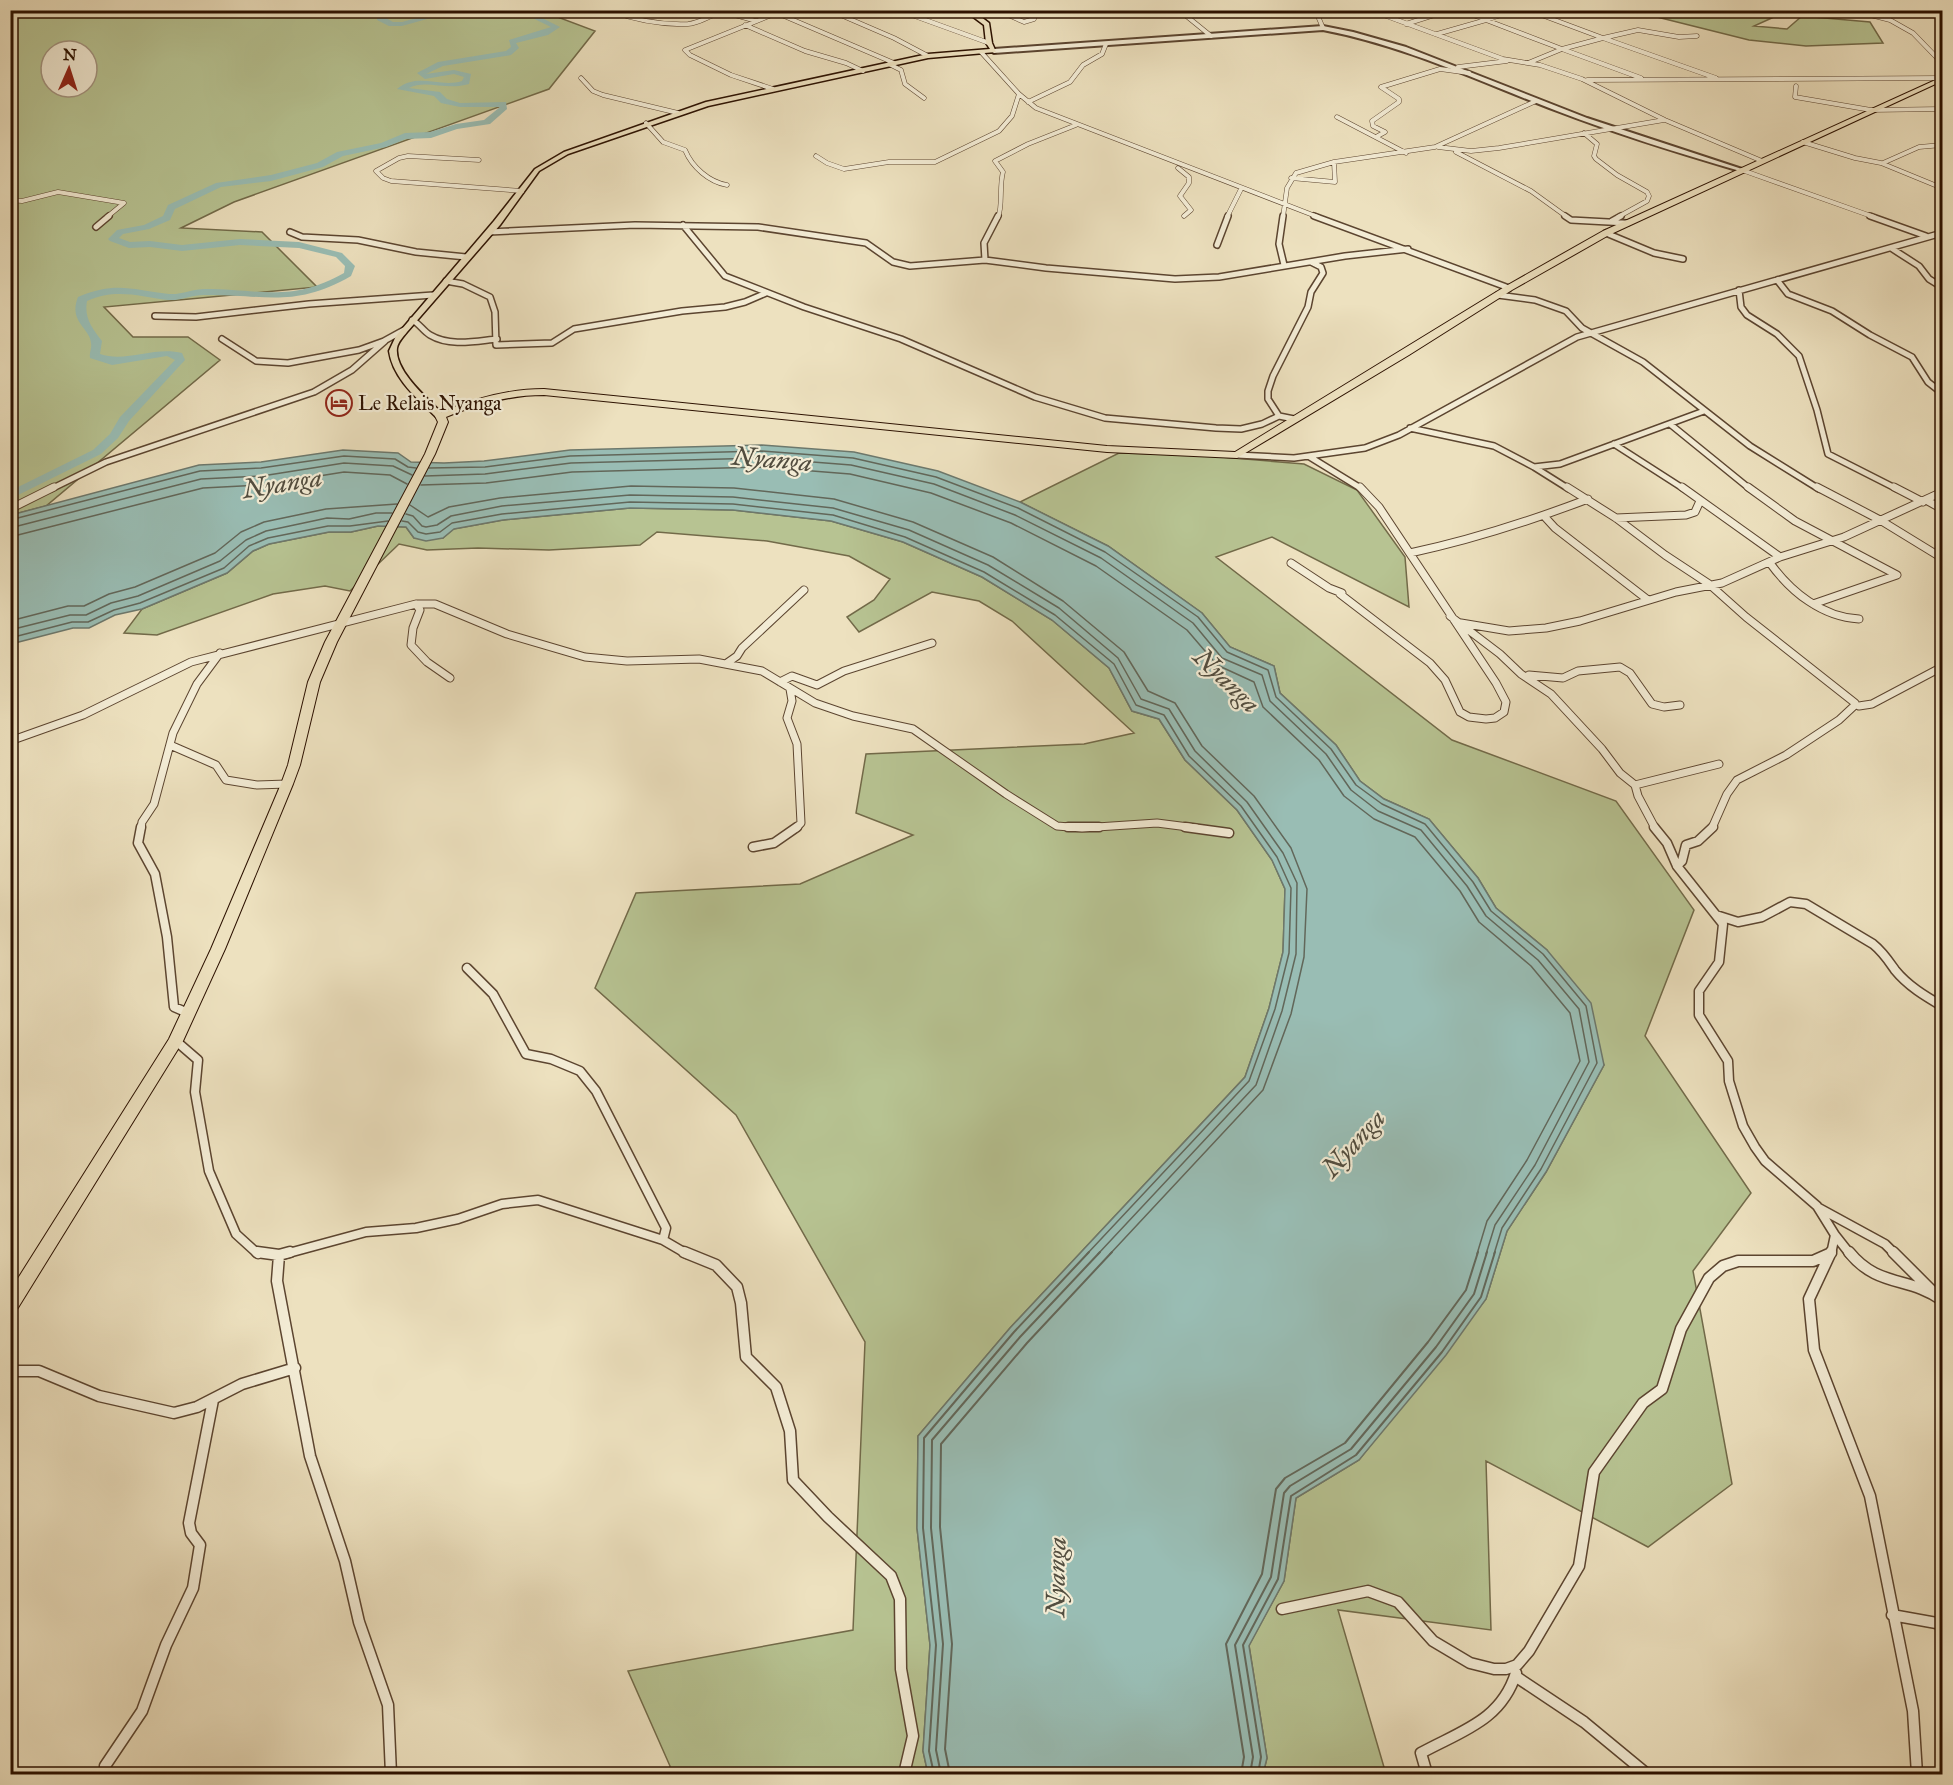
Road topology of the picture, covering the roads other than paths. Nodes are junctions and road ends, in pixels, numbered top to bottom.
1 (771, 10) edge
2 (784, 10) edge
3 (829, 10) edge
4 (898, 10) edge
5 (967, 10) edge
6 (984, 10) edge
7 (1036, 10) edge
8 (1179, 10) edge
9 (1310, 10) edge
10 (1389, 10) edge
11 (1450, 10) edge
12 (1460, 10) edge
13 (1516, 10) edge
14 (1528, 10) edge
15 (1851, 10) edge
16 (611, 11) edge
17 (1371, 11) edge
18 (1319, 12) edge
19 (778, 13) junction
20 (1378, 14) junction
21 (1486, 20) junction
22 (755, 21) junction
23 (1406, 24) junction
24 (746, 25) junction
25 (1323, 28) junction
26 (1437, 34) junction
27 (1211, 36) junction
28 (1697, 36) dead end
29 (1603, 38) junction
30 (989, 43) junction
31 (1106, 44) junction
32 (1562, 49) junction
33 (994, 51) junction
34 (981, 52) junction
35 (928, 56) junction
36 (1508, 60) junction
37 (1527, 63) junction
38 (1942, 63) edge
39 (892, 64) junction
40 (1458, 67) junction
41 (863, 71) junction
42 (1471, 73) junction
43 (581, 78) dead end
44 (1942, 78) edge
45 (1582, 80) junction
46 (1722, 80) junction
47 (1647, 81) junction
48 (1796, 86) dead end
49 (773, 90) junction
50 (1019, 94) junction
51 (924, 98) dead end
52 (1037, 99) junction
53 (1536, 101) junction
54 (1028, 102) junction
55 (1036, 108) junction
56 (1871, 110) junction
57 (1942, 110) edge
58 (678, 113) junction
59 (1337, 117) dead end
60 (1665, 120) junction
61 (646, 123) junction
62 (1076, 125) junction
63 (1613, 128) junction
64 (1584, 133) junction
65 (1376, 137) junction
66 (1803, 142) junction
67 (1446, 146) junction
68 (1942, 146) edge
69 (1471, 151) junction
70 (1406, 153) junction
71 (1458, 153) junction
72 (816, 156) dead end
73 (479, 160) dead end
74 (1762, 161) junction
75 (1334, 162) junction
76 (1881, 163) junction
77 (1178, 164) junction
78 (1742, 170) junction
79 (1291, 178) junction
80 (727, 185) dead end
81 (1942, 188) edge
82 (1241, 189) junction
83 (522, 191) junction
84 (10, 200) edge
85 (1285, 204) junction
86 (1184, 216) dead end
87 (1611, 222) junction
88 (1627, 223) junction
89 (683, 225) junction
90 (96, 227) dead end
91 (290, 232) dead end
92 (489, 232) junction
93 (1606, 233) junction
94 (1942, 233) edge
95 (1926, 236) junction
96 (1217, 245) dead end
97 (1891, 248) junction
98 (1408, 249) junction
99 (466, 257) junction
100 (1683, 259) dead end
101 (986, 260) junction
102 (1310, 262) junction
103 (1284, 265) junction
104 (1777, 280) junction
105 (446, 281) junction
106 (1942, 287) edge
107 (1509, 288) junction
108 (1739, 290) junction
109 (766, 293) junction
110 (433, 295) junction
111 (1498, 295) junction
112 (155, 316) dead end
113 (412, 320) junction
114 (404, 330) junction
115 (1590, 333) junction
116 (222, 339) dead end
117 (497, 339) junction
118 (385, 341) junction
119 (1942, 393) edge
120 (1704, 411) junction
121 (440, 416) junction
122 (1279, 416) junction
123 (1294, 419) junction
124 (1670, 424) junction
125 (1410, 428) junction
126 (1614, 444) junction
127 (1237, 455) junction
128 (1310, 457) junction
129 (1534, 467) junction
130 (1942, 492) edge
131 (1587, 499) junction
132 (1700, 501) junction
133 (1924, 501) junction
134 (12, 508) edge
135 (1942, 509) edge
136 (1544, 516) junction
137 (1616, 518) junction
138 (1880, 520) junction
139 (1844, 537) junction
140 (1831, 542) junction
141 (1843, 547) junction
142 (1410, 553) junction
143 (1780, 557) junction
144 (1942, 558) edge
145 (1291, 562) dead end
146 (1770, 563) junction
147 (1709, 584) junction
148 (804, 590) dead end
149 (1648, 600) junction
150 (416, 604) junction
151 (1813, 604) junction
152 (1450, 616) junction
153 (1859, 619) dead end
154 (343, 621) junction
155 (1461, 623) junction
156 (932, 643) dead end
157 (220, 653) junction
158 (190, 662) junction
159 (727, 663) junction
160 (213, 665) junction
161 (1942, 667) edge
162 (1521, 674) junction
163 (450, 678) dead end
164 (780, 682) junction
165 (790, 689) junction
166 (1680, 705) dead end
167 (1856, 705) junction
168 (10, 741) edge
169 (170, 746) junction
170 (1719, 764) dead end
171 (287, 784) junction
172 (1635, 785) junction
173 (1229, 833) dead end
174 (753, 847) dead end
175 (1677, 866) junction
176 (1716, 915) junction
177 (467, 968) dead end
178 (1942, 1006) edge
179 (188, 1013) junction
180 (176, 1041) junction
181 (1817, 1206) junction
182 (1835, 1235) junction
183 (663, 1240) junction
184 (1831, 1253) junction
185 (279, 1255) junction
186 (1939, 1297) edge
187 (10, 1306) edge
188 (295, 1368) junction
189 (10, 1371) edge
190 (213, 1400) junction
191 (1282, 1609) dead end
192 (1892, 1615) junction
193 (1942, 1624) edge
194 (1516, 1671) junction
195 (105, 1766) dead end
196 (391, 1774) edge
197 (904, 1774) edge
198 (1427, 1774) edge
199 (1647, 1774) edge
200 (1917, 1774) edge

1 - 19 street
2 - 19 street
3 - 35 street
4 - 30 street
5 - 30 main road
6 - 7 street
8 - 27 street
9 - 18 street
10 - 20 street
11 - 23 street
12 - 21 street
13 - 21 street
14 - 29 street
15 - 38 street
16 - 22 street
17 - 18 street
17 - 20 street
18 - 25 street
19 - 22 street
19 - 39 street
20 - 23 street
21 - 26 street
21 - 32 street
22 - 24 street
23 - 26 street
24 - 41 street
24 - 49 street
25 - 27 street
25 - 40 street
26 - 36 street
27 - 31 street
28 - 29 street
29 - 32 street
29 - 46 street
30 - 33 main road
31 - 33 street
31 - 52 street
32 - 37 street
32 - 47 street
33 - 34 main road
34 - 35 main road
34 - 50 street
35 - 39 main road
36 - 37 street
36 - 40 street
37 - 45 street
39 - 41 main road
39 - 51 street
40 - 42 street
41 - 49 main road
42 - 53 street
42 - 65 street
43 - 58 street
44 - 46 street
44 - 56 highway
45 - 47 street
45 - 60 street
46 - 47 street
48 - 56 street
49 - 58 main road
50 - 54 street
50 - 72 street
52 - 54 street
52 - 55 street
53 - 63 street
53 - 67 street
54 - 55 street
55 - 62 street
56 - 57 street
56 - 66 highway
58 - 61 main road
59 - 65 street
60 - 63 street
60 - 74 street
61 - 80 street
61 - 83 main road
62 - 77 street
62 - 101 street
63 - 64 street
63 - 78 street
64 - 69 street
64 - 87 street
65 - 70 street
66 - 74 highway
66 - 76 street
67 - 69 street
67 - 70 street
67 - 71 street
68 - 76 street
69 - 71 street
70 - 75 street
71 - 87 street
73 - 83 street
74 - 78 highway
75 - 79 street
75 - 79 street
76 - 81 street
77 - 82 street
77 - 86 street
78 - 88 highway
78 - 95 street
79 - 85 street
82 - 85 street
82 - 96 street
83 - 92 main road
84 - 90 street
85 - 98 street
85 - 103 street
87 - 88 street
88 - 93 highway
89 - 92 street
89 - 101 street
89 - 109 street
91 - 99 street
92 - 99 main road
93 - 100 street
93 - 107 highway
94 - 95 street
95 - 97 street
97 - 104 street
97 - 106 street
98 - 102 street
98 - 107 street
99 - 105 main road
101 - 103 street
102 - 103 street
102 - 122 street
104 - 108 street
104 - 119 street
105 - 110 main road
105 - 117 street
107 - 111 highway
108 - 115 street
108 - 133 street
109 - 117 street
109 - 122 street
110 - 112 street
110 - 113 main road
111 - 115 street
111 - 123 highway
113 - 114 main road
113 - 117 street
114 - 118 street
114 - 121 main road
115 - 120 street
115 - 125 street
116 - 118 street
118 - 134 street
120 - 124 street
120 - 138 street
121 - 127 highway
121 - 154 highway
122 - 123 street
123 - 127 highway
124 - 126 street
124 - 140 street
125 - 128 street
125 - 129 street
126 - 129 street
126 - 132 street
127 - 128 street
128 - 142 street
129 - 131 street
130 - 133 street
131 - 136 street
131 - 137 street
132 - 137 street
132 - 143 street
133 - 135 street
133 - 138 street
136 - 142 street
136 - 149 street
137 - 147 street
138 - 139 street
138 - 144 street
139 - 140 street
139 - 141 street
140 - 141 street
140 - 143 street
141 - 151 street
142 - 152 street
143 - 146 street
145 - 152 street
146 - 147 street
146 - 151 street
147 - 149 street
147 - 167 street
148 - 159 street
149 - 155 street
150 - 154 street
150 - 159 street
150 - 163 street
151 - 153 street
152 - 155 street
154 - 157 street
154 - 171 highway
155 - 162 street
156 - 164 street
157 - 158 street
157 - 160 street
158 - 160 street
158 - 168 street
159 - 164 street
160 - 169 street
161 - 167 street
162 - 166 street
162 - 172 street
164 - 165 street
165 - 173 street
165 - 174 street
167 - 175 street
169 - 171 street
169 - 179 street
170 - 172 street
171 - 179 highway
172 - 175 street
175 - 176 street
176 - 178 street
176 - 181 street
177 - 183 street
179 - 180 highway
180 - 185 street
180 - 187 highway
181 - 182 street
181 - 186 street
182 - 184 street
182 - 186 street
183 - 185 street
183 - 197 street
184 - 192 street
184 - 194 street
185 - 188 street
188 - 190 street
188 - 196 street
189 - 190 street
190 - 195 street
191 - 194 street
192 - 193 street
192 - 200 street
194 - 198 street
194 - 199 street

